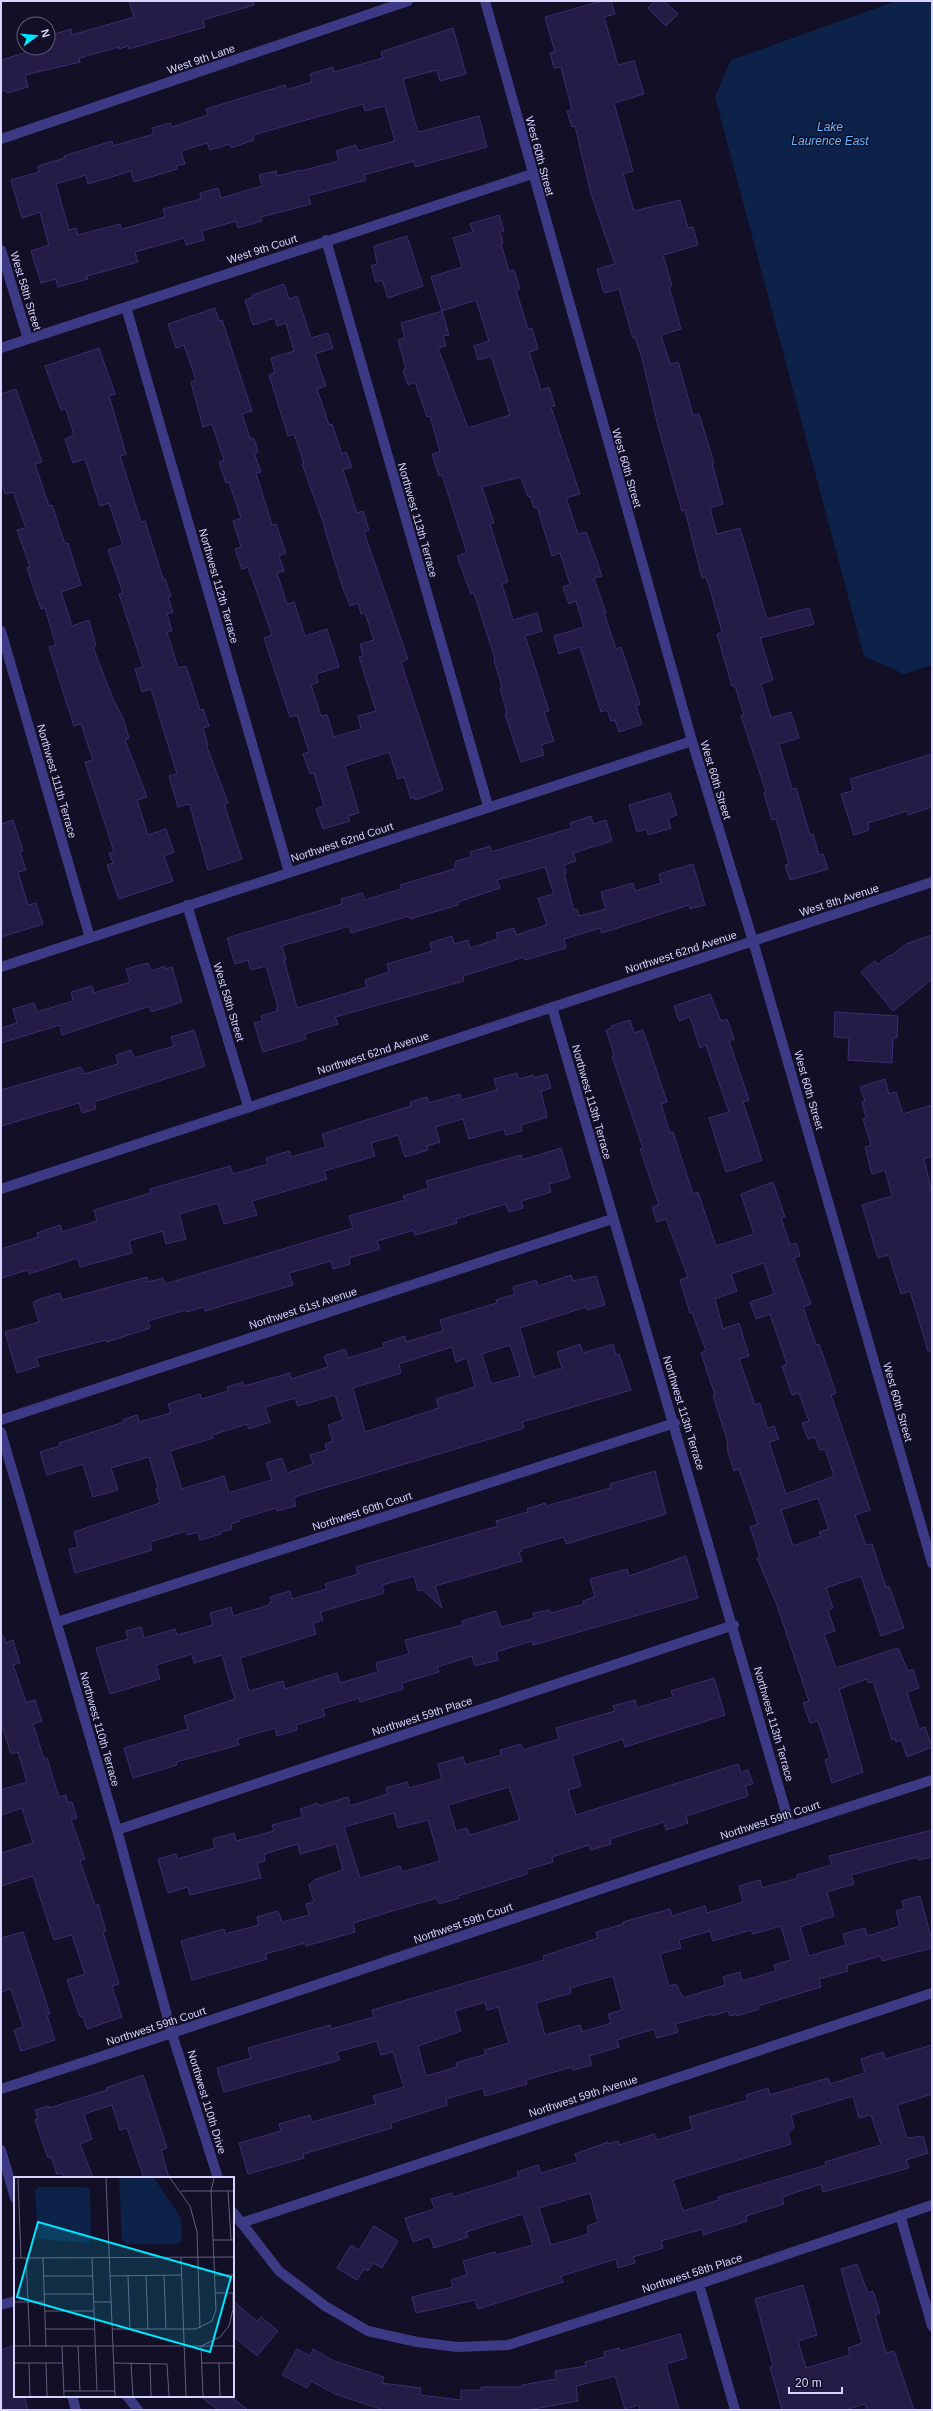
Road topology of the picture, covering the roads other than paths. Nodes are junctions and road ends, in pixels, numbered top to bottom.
1 (408, 1) edge
2 (485, 1) edge
3 (1, 139) edge
4 (532, 174) junction
5 (326, 240) junction
6 (1, 250) edge
7 (126, 307) junction
8 (28, 339) junction
9 (1, 348) edge
10 (1, 632) edge
11 (692, 741) junction
12 (488, 806) junction
13 (289, 872) junction
14 (932, 882) edge
15 (187, 905) junction
16 (90, 938) junction
17 (753, 941) junction
18 (1, 967) edge
19 (552, 1008) junction
20 (248, 1106) junction
21 (1, 1189) edge
22 (612, 1219) junction
23 (1, 1420) edge
24 (675, 1423) junction
25 (1, 1432) edge
26 (932, 1563) edge
27 (57, 1622) junction
28 (734, 1625) junction
29 (932, 1780) edge
30 (790, 1826) junction
31 (117, 1830) junction
32 (932, 1993) edge
33 (172, 2034) junction
34 (1, 2089) edge
35 (1, 2150) edge
36 (218, 2177) edge
37 (14, 2195) edge
38 (932, 2205) edge
39 (234, 2213) edge
40 (900, 2215) junction
41 (241, 2223) junction
42 (699, 2284) junction
43 (14, 2301) edge
44 (1, 2305) edge
45 (932, 2326) edge
46 (72, 2397) edge
47 (128, 2397) edge
48 (76, 2410) edge
49 (138, 2410) edge
50 (735, 2410) edge

1 - 3 street, West 9th Lane
2 - 4 street, West 60th Street
4 - 5 street, West 9th Court
4 - 11 street, West 60th Street
5 - 7 street, West 9th Court
5 - 12 street, Northwest 113th Terrace
6 - 8 street, West 58th Street
7 - 8 street, West 9th Court
7 - 13 street, Northwest 112th Terrace
8 - 9 street, West 9th Court
10 - 16 street, Northwest 111th Terrace
11 - 12 street, Northwest 62nd Court
11 - 17 street, West 60th Street
12 - 13 street, Northwest 62nd Court
13 - 15 street, Northwest 62nd Court
14 - 17 street, West 8th Avenue
15 - 16 street, Northwest 62nd Court
15 - 20 street, West 58th Street
16 - 18 street, Northwest 62nd Court
17 - 19 street, Northwest 62nd Avenue
17 - 26 street, West 60th Street
19 - 20 street, Northwest 62nd Avenue
19 - 22 street, Northwest 113th Terrace
20 - 21 street, Northwest 62nd Avenue
22 - 23 street, Northwest 61st Avenue
22 - 24 street, Northwest 113th Terrace
24 - 27 street, Northwest 60th Court
24 - 28 street, Northwest 113th Terrace
25 - 27 street, Northwest 110th Terrace
27 - 31 street, Northwest 110th Terrace
28 - 30 street, Northwest 113th Terrace
28 - 31 street, Northwest 59th Place
29 - 30 street, Northwest 59th Court
30 - 33 street, Northwest 59th Court
31 - 33 street, Northwest 110th Terrace
32 - 41 street, Northwest 59th Avenue
33 - 34 street, Northwest 59th Court
33 - 36 street, Northwest 110th Drive
35 - 37 street
38 - 40 street, Northwest 58th Place
39 - 41 street
40 - 42 street, Northwest 58th Place
40 - 45 street
41 - 42 street, Northwest 58th Place
42 - 50 street
43 - 44 street
46 - 48 street
47 - 49 street

